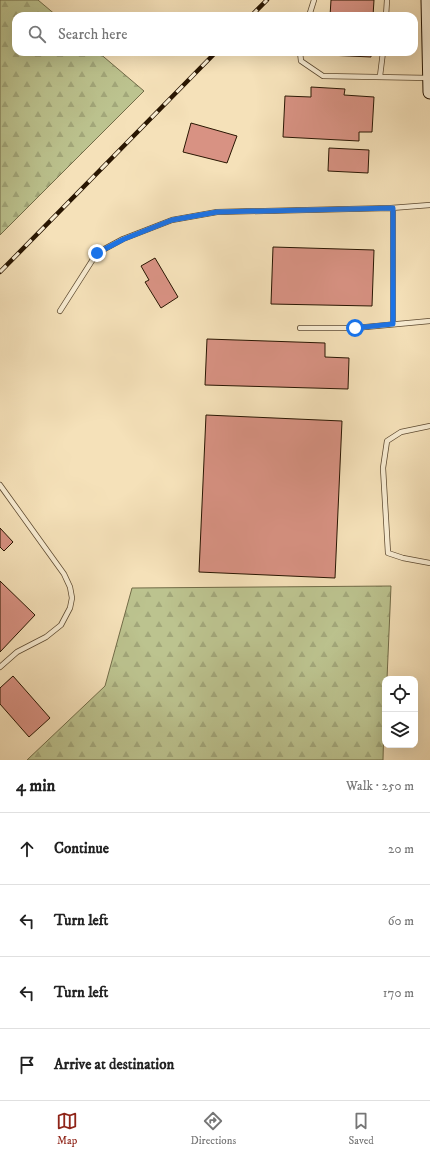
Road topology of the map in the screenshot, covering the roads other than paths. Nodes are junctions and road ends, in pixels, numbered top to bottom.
1 (314, 0) edge
2 (387, 0) edge
3 (428, 0) edge
4 (310, 12) edge
5 (386, 12) edge
6 (429, 20) edge
7 (300, 56) edge
8 (382, 56) edge
9 (380, 76) junction
10 (430, 78) edge
11 (430, 92) edge
12 (430, 205) edge
13 (393, 208) junction
14 (60, 311) dead end
15 (430, 321) edge
16 (393, 324) junction
17 (300, 328) dead end
18 (430, 426) edge
19 (0, 485) edge
20 (430, 563) edge
21 (0, 667) edge

1 - 4 lane
2 - 5 lane
3 - 6 main road
6 - 10 main road
7 - 9 lane
8 - 9 lane
9 - 10 lane
10 - 11 main road
12 - 13 lane
13 - 14 lane
13 - 16 lane
15 - 16 lane
16 - 17 lane
18 - 20 lane
19 - 21 lane

